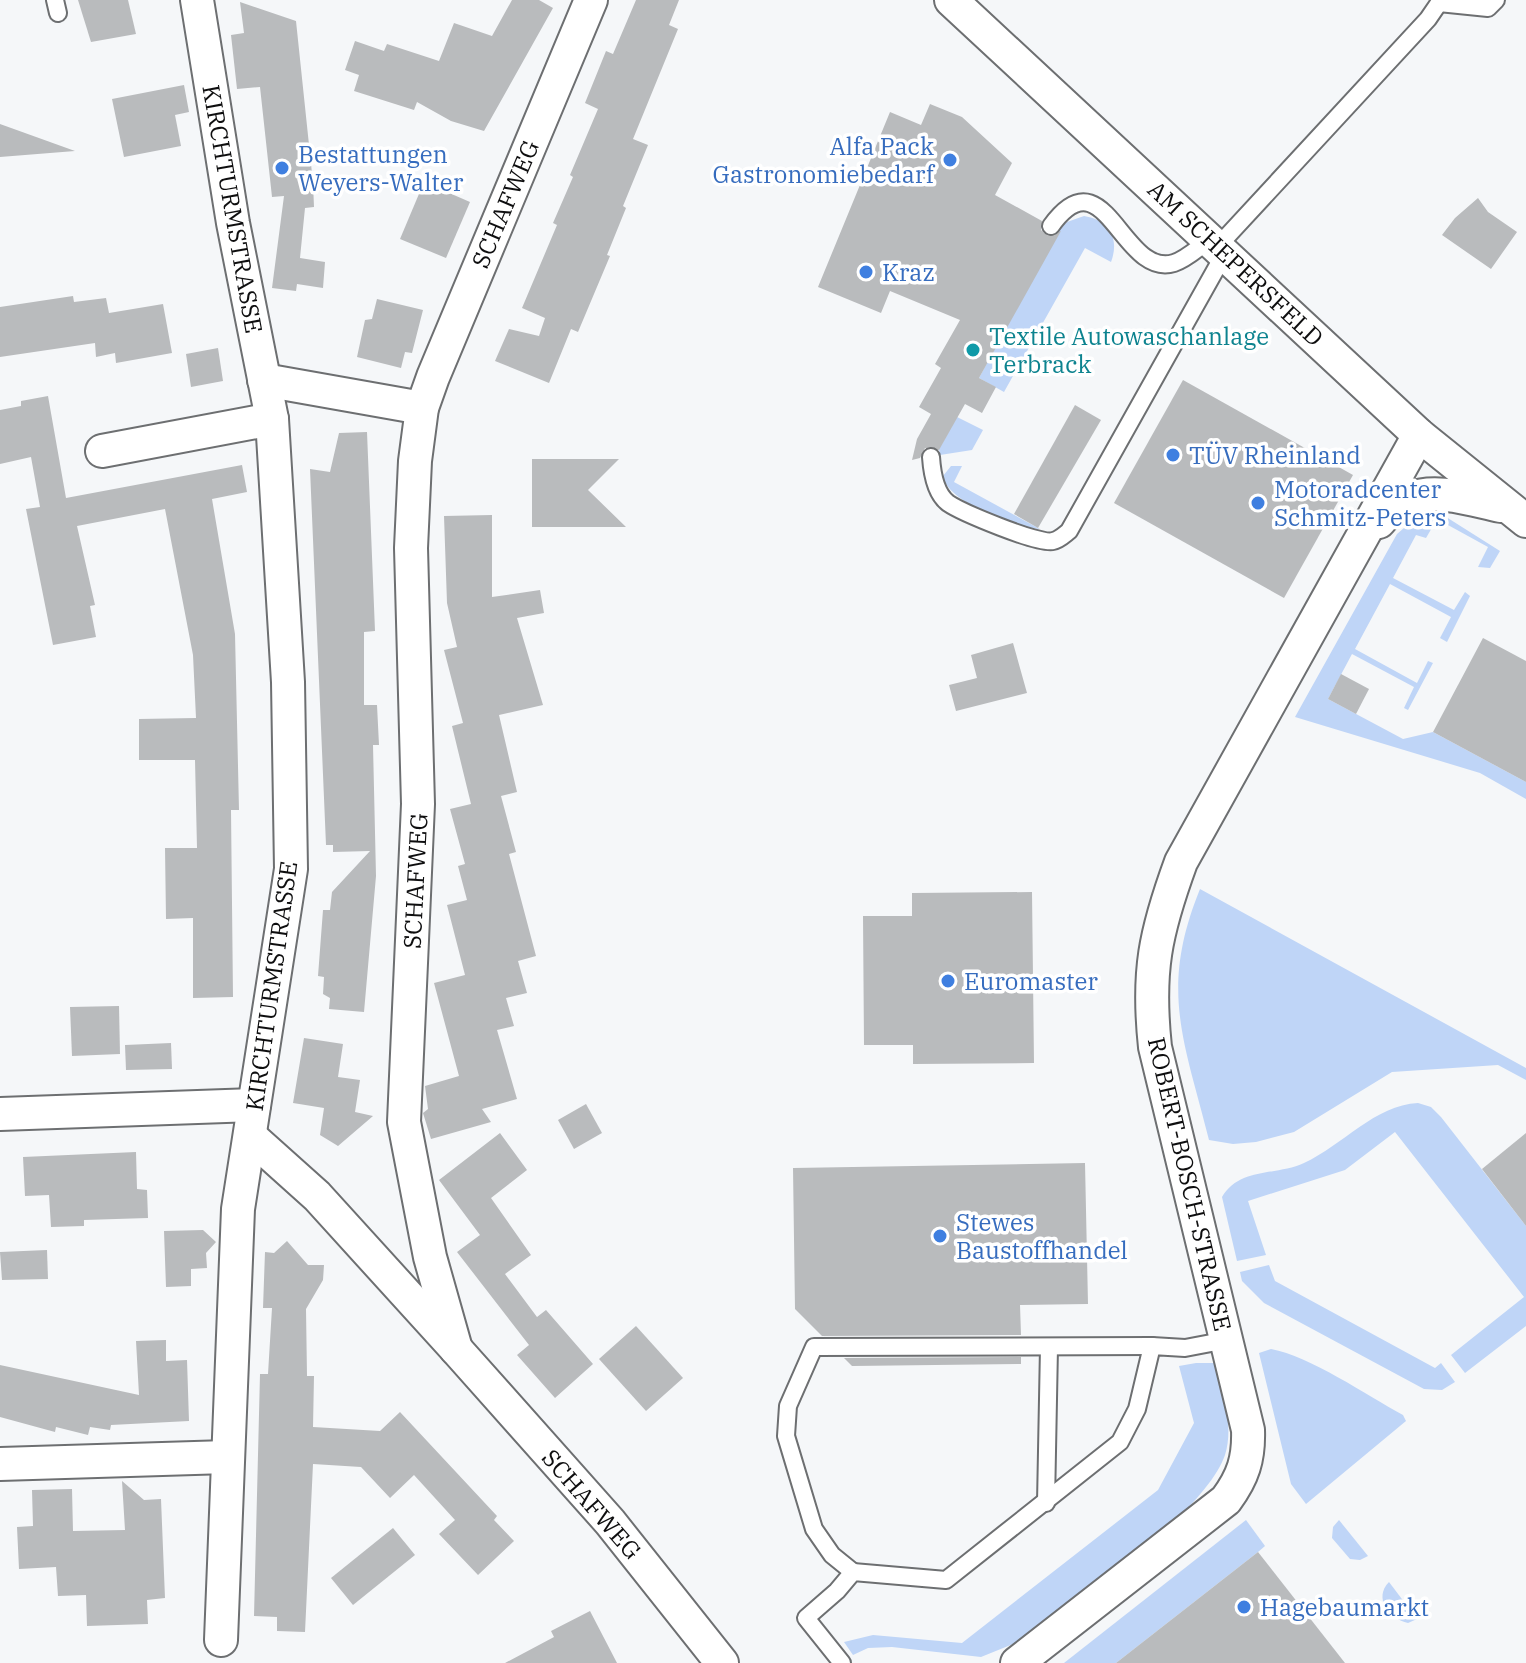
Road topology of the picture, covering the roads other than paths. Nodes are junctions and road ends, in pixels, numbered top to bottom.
1 (197, 0) edge
2 (591, 0) edge
3 (951, 0) edge
4 (1496, 0) edge
5 (1440, 1) edge
6 (1051, 226) dead end
7 (1219, 245) junction
8 (264, 380) junction
9 (422, 408) junction
10 (272, 419) junction
11 (1419, 435) junction
12 (102, 451) dead end
13 (931, 457) dead end
14 (1516, 514) edge
15 (1357, 549) junction
16 (0, 1114) edge
17 (252, 1121) junction
18 (1227, 1340) junction
19 (1152, 1346) junction
20 (1049, 1347) junction
21 (456, 1349) junction
22 (227, 1457) junction
23 (0, 1464) edge
24 (1046, 1503) junction
25 (853, 1572) junction
26 (221, 1640) dead end
27 (722, 1663) edge
28 (842, 1663) edge
29 (1017, 1663) edge

1 - 8 street, KIRCHTURMSTRASSE
2 - 9 street, SCHAFWEG
3 - 7 street, AM SCHEPERSFELD
4 - 5 lane
5 - 7 lane
6 - 7 lane
7 - 11 street, AM SCHEPERSFELD
7 - 13 lane
8 - 9 street
8 - 10 street, KIRCHTURMSTRASSE
9 - 21 street, SCHAFWEG
10 - 12 street
10 - 17 street, KIRCHTURMSTRASSE
11 - 14 street, AM SCHEPERSFELD
11 - 15 street, ROBERT-BOSCH-STRASSE
14 - 15 street, ROBERT-BOSCH-STRASSE
15 - 18 street, ROBERT-BOSCH-STRASSE
16 - 17 street
17 - 21 street, SCHAFWEG
17 - 22 street, KIRCHTURMSTRASSE
18 - 19 lane
18 - 29 street, ROBERT-BOSCH-STRASSE
19 - 20 lane
19 - 24 lane
20 - 24 lane
20 - 25 lane
21 - 27 street, SCHAFWEG
22 - 23 street
22 - 26 street, KIRCHTURMSTRASSE
24 - 25 lane
25 - 28 lane

